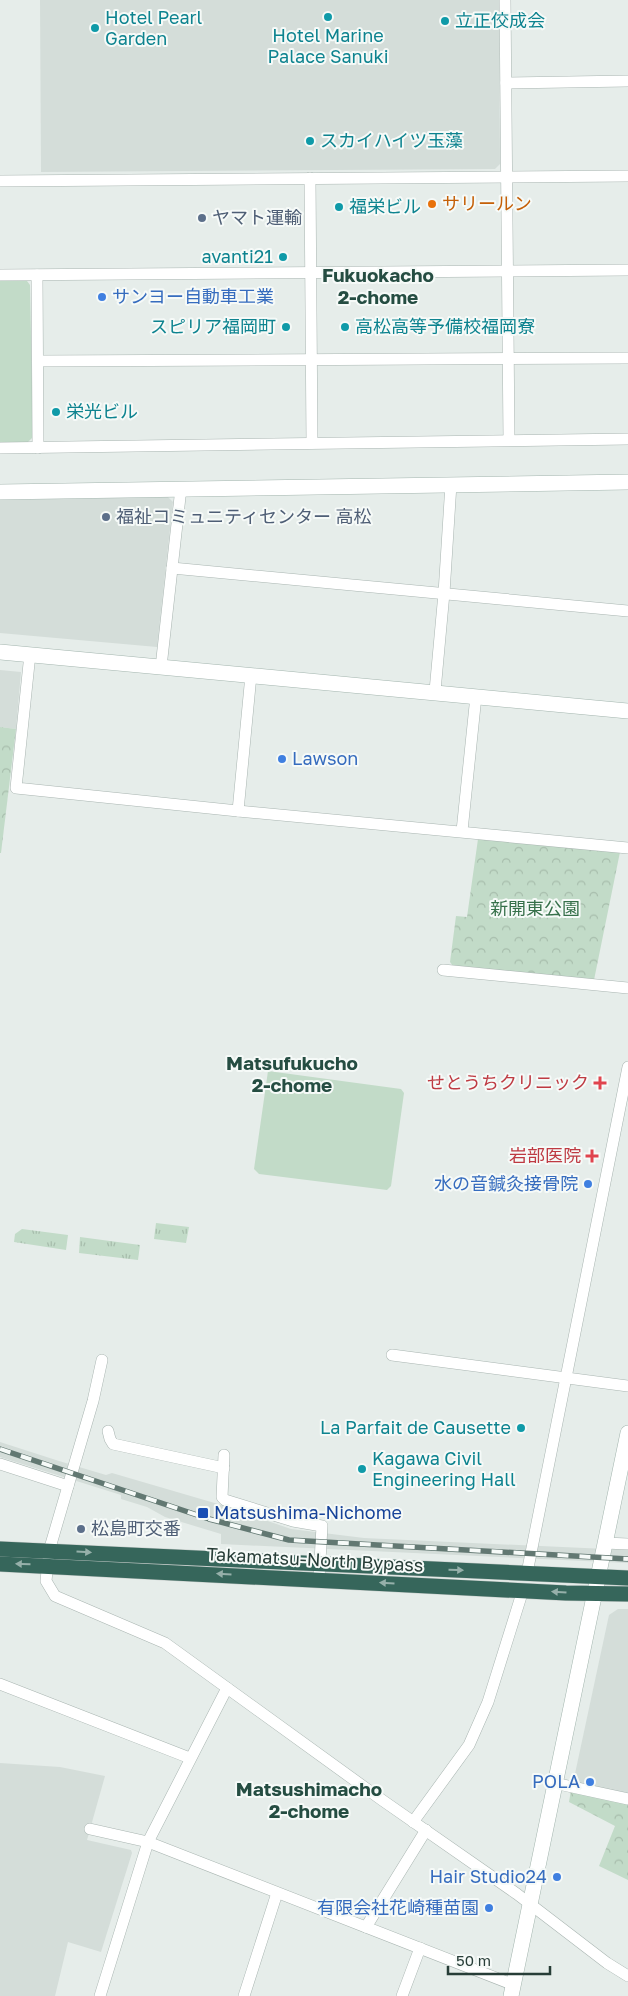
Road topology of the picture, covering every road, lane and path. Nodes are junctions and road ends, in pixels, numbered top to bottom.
1 (505, 0) edge
2 (628, 81) edge
3 (506, 83) junction
4 (628, 176) edge
5 (310, 178) junction
6 (506, 178) junction
7 (0, 181) edge
8 (507, 270) junction
9 (628, 270) edge
10 (311, 272) junction
11 (37, 274) junction
12 (0, 275) edge
13 (628, 358) edge
14 (508, 359) junction
15 (312, 360) junction
16 (39, 361) junction
17 (628, 439) edge
18 (509, 440) junction
19 (312, 443) junction
20 (0, 448) edge
21 (38, 448) junction
22 (628, 482) edge
23 (451, 484) junction
24 (181, 488) junction
25 (0, 492) edge
26 (172, 568) junction
27 (444, 593) junction
28 (628, 611) edge
29 (0, 652) edge
30 (30, 654) junction
31 (161, 667) junction
32 (251, 675) junction
33 (435, 691) junction
34 (476, 696) junction
35 (628, 711) edge
36 (238, 811) junction
37 (462, 832) junction
38 (628, 848) edge
39 (443, 970) dead end
40 (628, 988) edge
41 (628, 1067) edge
42 (616, 1131) junction
43 (628, 1133) edge
44 (392, 1355) dead end
45 (102, 1360) dead end
46 (566, 1378) junction
47 (628, 1386) edge
48 (108, 1431) dead end
49 (628, 1433) edge
50 (224, 1455) dead end
51 (0, 1464) edge
52 (224, 1468) junction
53 (68, 1486) junction
54 (605, 1543) junction
55 (628, 1544) edge
56 (0, 1548) edge
57 (48, 1558) junction
58 (0, 1564) edge
59 (319, 1572) junction
60 (527, 1573) junction
61 (599, 1577) junction
62 (628, 1578) edge
63 (523, 1590) junction
64 (595, 1594) junction
65 (628, 1594) edge
66 (0, 1684) edge
67 (227, 1688) junction
68 (190, 1758) junction
69 (554, 1783) junction
70 (628, 1799) edge
71 (413, 1822) junction
72 (90, 1829) dead end
73 (426, 1830) junction
74 (148, 1842) junction
75 (277, 1893) junction
76 (530, 1904) junction
77 (366, 1927) junction
78 (420, 1948) junction
79 (628, 1976) edge
80 (513, 1990) edge
81 (100, 1996) edge
82 (244, 1996) edge
83 (402, 1996) edge

1 - 3 street
2 - 3 street
3 - 6 street
4 - 6 street
5 - 6 street
5 - 7 street
5 - 10 street
6 - 8 street
8 - 9 street
8 - 10 street
8 - 14 street
10 - 11 street
10 - 15 street
11 - 12 street
11 - 16 street
13 - 14 street
14 - 15 street
14 - 18 street
15 - 16 street
15 - 19 street
16 - 21 street
17 - 18 street
18 - 19 street
19 - 21 street
20 - 21 street
22 - 23 street
23 - 24 street
23 - 27 street
24 - 25 street
24 - 26 street
26 - 27 street
26 - 31 street
27 - 28 street
27 - 33 street
29 - 30 street
30 - 31 street
30 - 36 street
31 - 32 street
32 - 33 street
32 - 36 street
33 - 34 street
34 - 35 street
34 - 37 street
36 - 37 street
37 - 38 street
39 - 40 street
41 - 42 street
42 - 43 street
42 - 46 street
44 - 46 street
45 - 53 street
46 - 47 street
46 - 60 street
48 - 52 street
49 - 54 street
50 - 52 street
51 - 53 street
52 - 59 street
53 - 57 street
54 - 55 street
54 - 61 street
56 - 57 highway, Takamatsu-North Bypass
57 -> 58 highway, Takamatsu-North Bypass
57 - 59 highway, Takamatsu-North Bypass
57 - 67 street
59 -> 60 highway, Takamatsu-North Bypass
63 -> 59 highway, Takamatsu-North Bypass
60 - 61 highway, Takamatsu-North Bypass
61 - 62 highway, Takamatsu-North Bypass
61 - 64 street
64 -> 63 highway, Takamatsu-North Bypass
63 - 71 street
64 - 65 highway, Takamatsu-North Bypass
64 - 69 street
66 - 68 street
67 - 68 street
67 - 71 street
68 - 74 street
69 - 70 street
69 - 76 street
71 - 73 street
72 - 74 street
73 - 76 street
73 - 77 street
74 - 75 street
74 - 81 street
75 - 77 street
75 - 82 street
76 - 79 street
76 - 80 street
77 - 78 street
78 - 80 street
78 - 83 street

